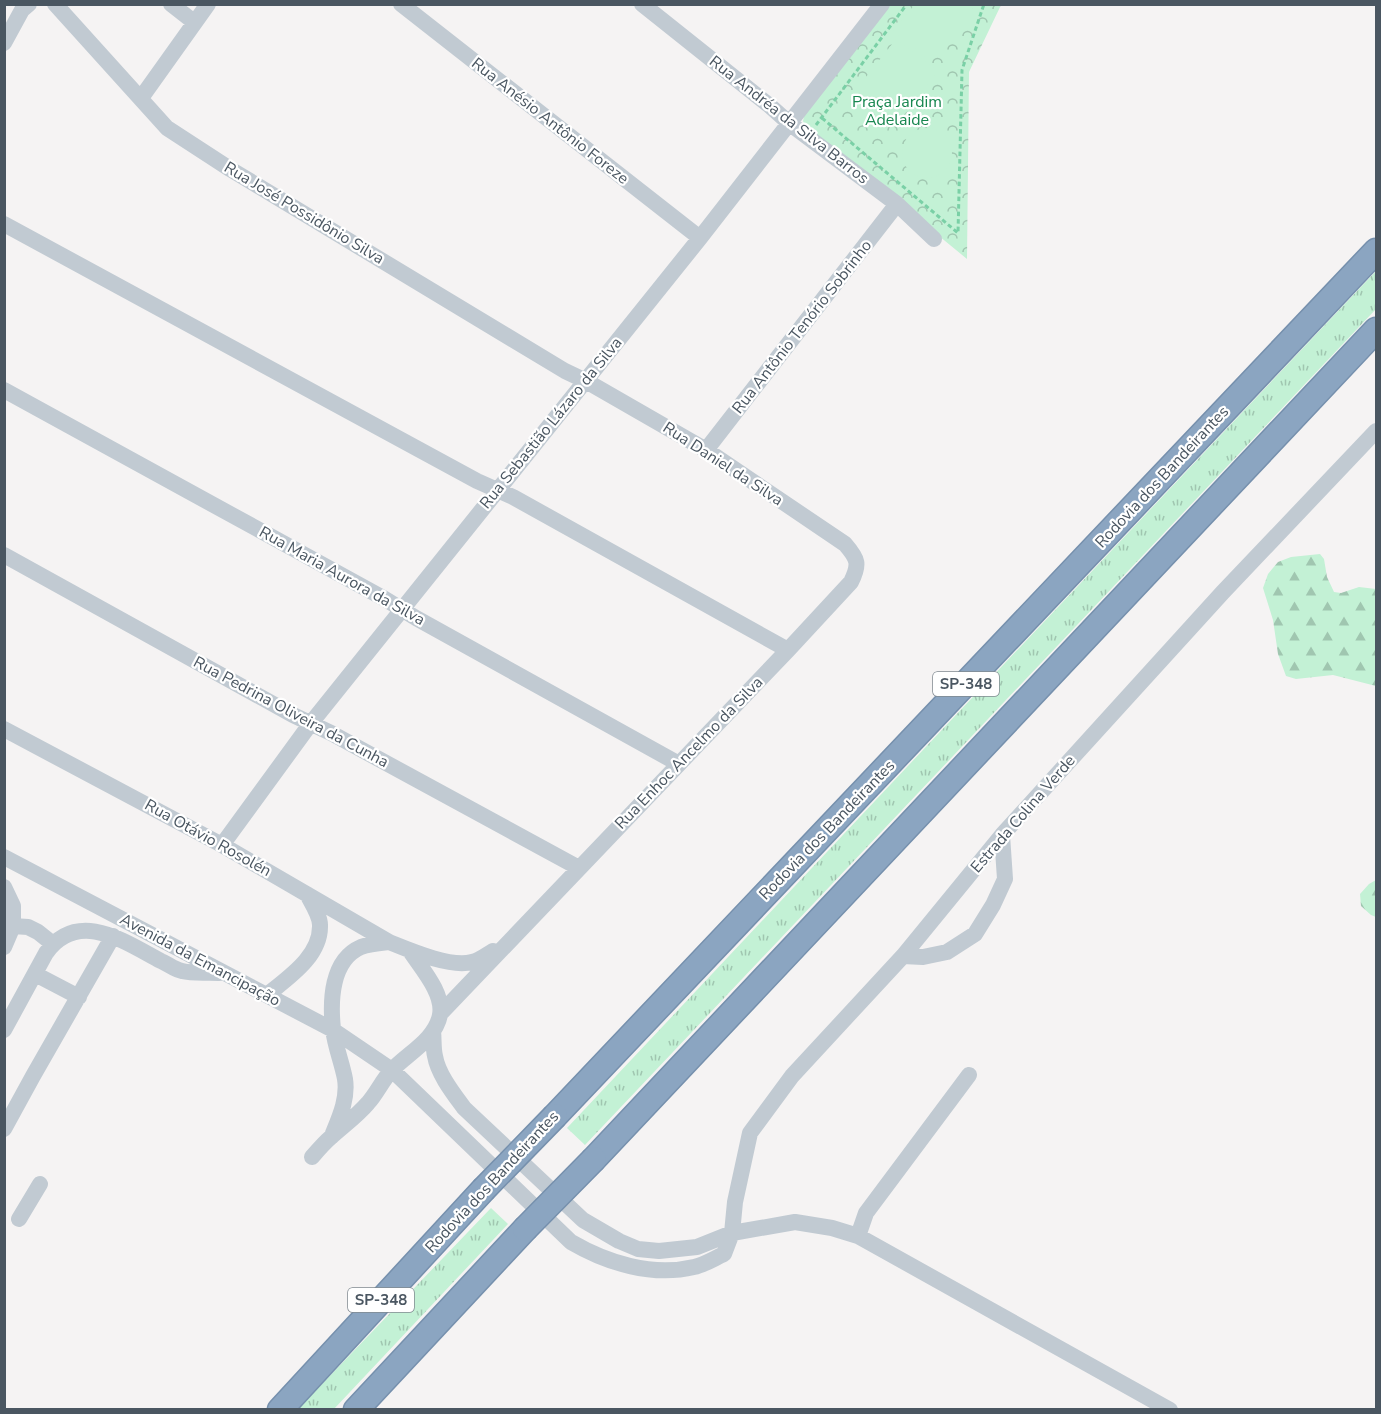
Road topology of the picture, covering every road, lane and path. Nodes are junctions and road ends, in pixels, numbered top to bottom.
1 (29, 4) edge
2 (55, 4) edge
3 (171, 4) edge
4 (208, 4) edge
5 (401, 4) edge
6 (642, 4) edge
7 (907, 4) edge
8 (984, 4) edge
9 (879, 6) edge
10 (194, 22) junction
11 (4, 43) edge
12 (141, 98) junction
13 (789, 123) junction
14 (897, 204) junction
15 (4, 224) edge
16 (700, 238) junction
17 (934, 239) dead end
18 (1377, 251) edge
19 (1377, 330) edge
20 (586, 381) junction
21 (4, 390) edge
22 (1377, 431) edge
23 (706, 450) junction
24 (497, 490) junction
25 (4, 555) edge
26 (855, 556) joint
27 (401, 609) junction
28 (788, 650) junction
29 (311, 723) junction
30 (4, 729) edge
31 (679, 764) junction
32 (1002, 835) junction
33 (222, 845) junction
34 (4, 857) edge
35 (579, 868) junction
36 (4, 887) edge
37 (307, 894) junction
38 (13, 926) junction
39 (113, 936) junction
40 (389, 942) junction
41 (53, 944) junction
42 (507, 944) junction
43 (4, 947) edge
44 (410, 951) junction
45 (903, 956) junction
46 (226, 973) junction
47 (35, 974) junction
48 (267, 995) junction
49 (79, 997) junction
50 (440, 1014) junction
51 (4, 1030) edge
52 (333, 1030) junction
53 (434, 1031) junction
54 (392, 1070) junction
55 (969, 1075) dead end
56 (4, 1129) edge
57 (331, 1137) junction
58 (312, 1157) dead end
59 (40, 1184) dead end
60 (19, 1219) dead end
61 (732, 1233) junction
62 (858, 1236) junction
63 (280, 1410) edge
64 (356, 1410) edge
65 (1170, 1410) edge

1 - 11 street
2 - 12 street, Rua José Possidônio Silva
3 - 10 street
4 - 10 street
5 - 16 street, Rua Anésio Antônio Foreze
6 - 13 street, Rua Andréa da Silva Barros
7 - 8 path
9 - 13 street, Rua Sebastião Lázaro da Silva
10 - 12 street
12 - 20 street, Rua José Possidônio Silva
13 - 14 street, Rua Andréa da Silva Barros
13 - 16 street, Rua Sebastião Lázaro da Silva
14 - 17 street, Rua Andréa da Silva Barros
14 - 23 street, Rua Antônio Tenório Sobrinho
15 - 24 street
16 - 20 street, Rua Sebastião Lázaro da Silva
18 - 63 highway, Rodovia dos Bandeirantes / SP-348, bridge
19 - 64 highway, SP-348, bridge
20 - 23 street, Rua Daniel da Silva
20 - 24 street, Rua Sebastião Lázaro da Silva
21 - 27 street, Rua Maria Aurora da Silva
22 - 32 street, Estrada Colina Verde
23 - 26 street, Rua Daniel da Silva
24 - 27 street, Rua Sebastião Lázaro da Silva
24 - 28 street
25 - 29 street, Rua Pedrina Oliveira da Cunha
26 - 28 street, Rua Enhoc Ancelmo da Silva
27 - 29 street, Rua Sebastião Lázaro da Silva
27 - 31 street, Rua Maria Aurora da Silva
28 - 31 street, Rua Enhoc Ancelmo da Silva
29 - 33 street, Rua Sebastião Lázaro da Silva
29 - 35 street, Rua Pedrina Oliveira da Cunha
30 - 33 street, Rua Otávio Rosolén
31 - 35 street, Rua Enhoc Ancelmo da Silva
32 - 45 street, Estrada Colina Verde
32 - 45 street
33 - 37 street, Rua Otávio Rosolén
34 - 46 street, Avenida da Emancipação
35 - 42 street, Rua Enhoc Ancelmo da Silva
36 - 38 street
37 - 40 street, Rua Otávio Rosolén
37 - 48 street
38 - 41 street
38 - 43 street
39 - 41 street
39 - 46 street
39 - 49 street
40 - 44 street, Rua Otávio Rosolén
40 - 52 street
41 - 47 street
42 - 44 street, Rua Enhoc Ancelmo da Silva
42 - 50 street, Rua Enhoc Ancelmo da Silva
44 - 50 street
45 - 61 street, Estrada Colina Verde
46 - 48 street, Avenida da Emancipação
47 - 49 street
47 - 51 street
48 - 52 street, Avenida da Emancipação
49 - 56 street
50 - 53 street
52 - 54 street, Avenida da Emancipação
52 - 57 street
53 - 54 street
53 - 61 street
54 - 57 street
54 - 61 street, Estrada Colina Verde
55 - 62 street
57 - 58 street
59 - 60 street
61 - 62 street
62 - 65 street

